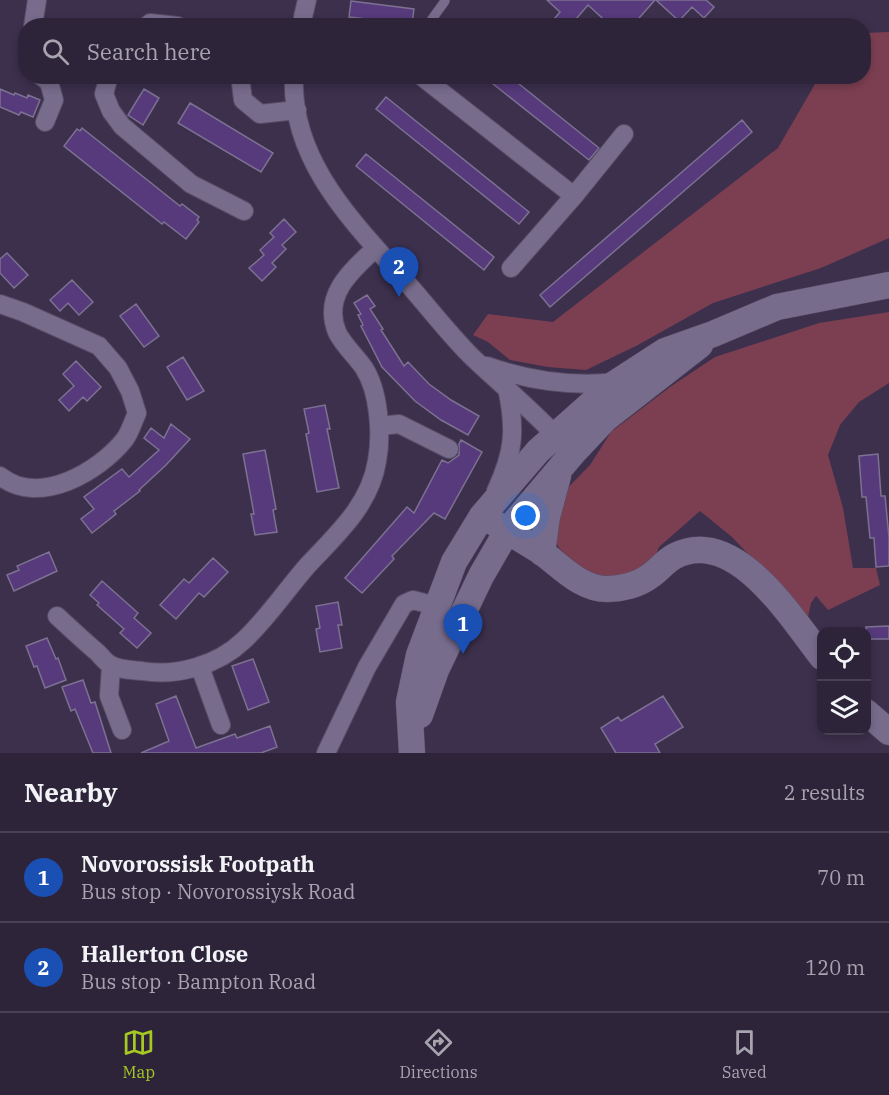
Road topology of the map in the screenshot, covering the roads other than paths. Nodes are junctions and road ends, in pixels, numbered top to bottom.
1 (37, 0) edge
2 (307, 0) edge
3 (445, 1) edge
4 (34, 18) edge
5 (303, 18) edge
6 (433, 18) edge
7 (50, 84) edge
8 (107, 84) edge
9 (241, 84) edge
10 (295, 84) edge
11 (431, 84) edge
12 (297, 111) junction
13 (45, 122) dead end
14 (624, 134) dead end
15 (574, 196) junction
16 (244, 211) dead end
17 (376, 248) junction
18 (511, 268) dead end
19 (889, 285) edge
20 (0, 304) edge
21 (712, 334) junction
22 (480, 364) junction
23 (616, 382) junction
24 (507, 388) junction
25 (379, 426) junction
26 (555, 435) junction
27 (449, 448) dead end
28 (566, 461) junction
29 (0, 476) edge
30 (484, 513) junction
31 (507, 531) junction
32 (542, 553) junction
33 (436, 606) junction
34 (57, 616) dead end
35 (817, 650) edge
36 (111, 666) junction
37 (200, 667) junction
38 (871, 716) edge
39 (221, 725) dead end
40 (122, 729) dead end
41 (889, 732) edge
42 (412, 745) edge
43 (326, 753) edge

1 - 4 street
2 - 5 street
3 - 6 lane
7 - 13 street
8 - 16 street
9 - 12 street
10 - 12 street
11 - 15 street
12 - 17 street
14 - 15 street
15 - 18 street
17 - 22 street
17 - 25 street
19 - 21 main road
20 - 29 street
21 - 23 main road
21 - 28 main road
22 - 23 street
22 - 24 street
23 - 26 main road
24 - 26 street
24 - 30 street
25 - 27 street
25 - 37 street
26 - 28 main road
26 - 30 main road
28 - 31 main road
28 - 32 main road
30 - 31 main road
30 - 33 main road
31 - 32 main road
31 - 42 main road
32 - 35 main road
33 - 42 main road
33 - 43 street
34 - 36 street
36 - 37 street
36 - 40 street
37 - 39 street
38 - 41 main road

